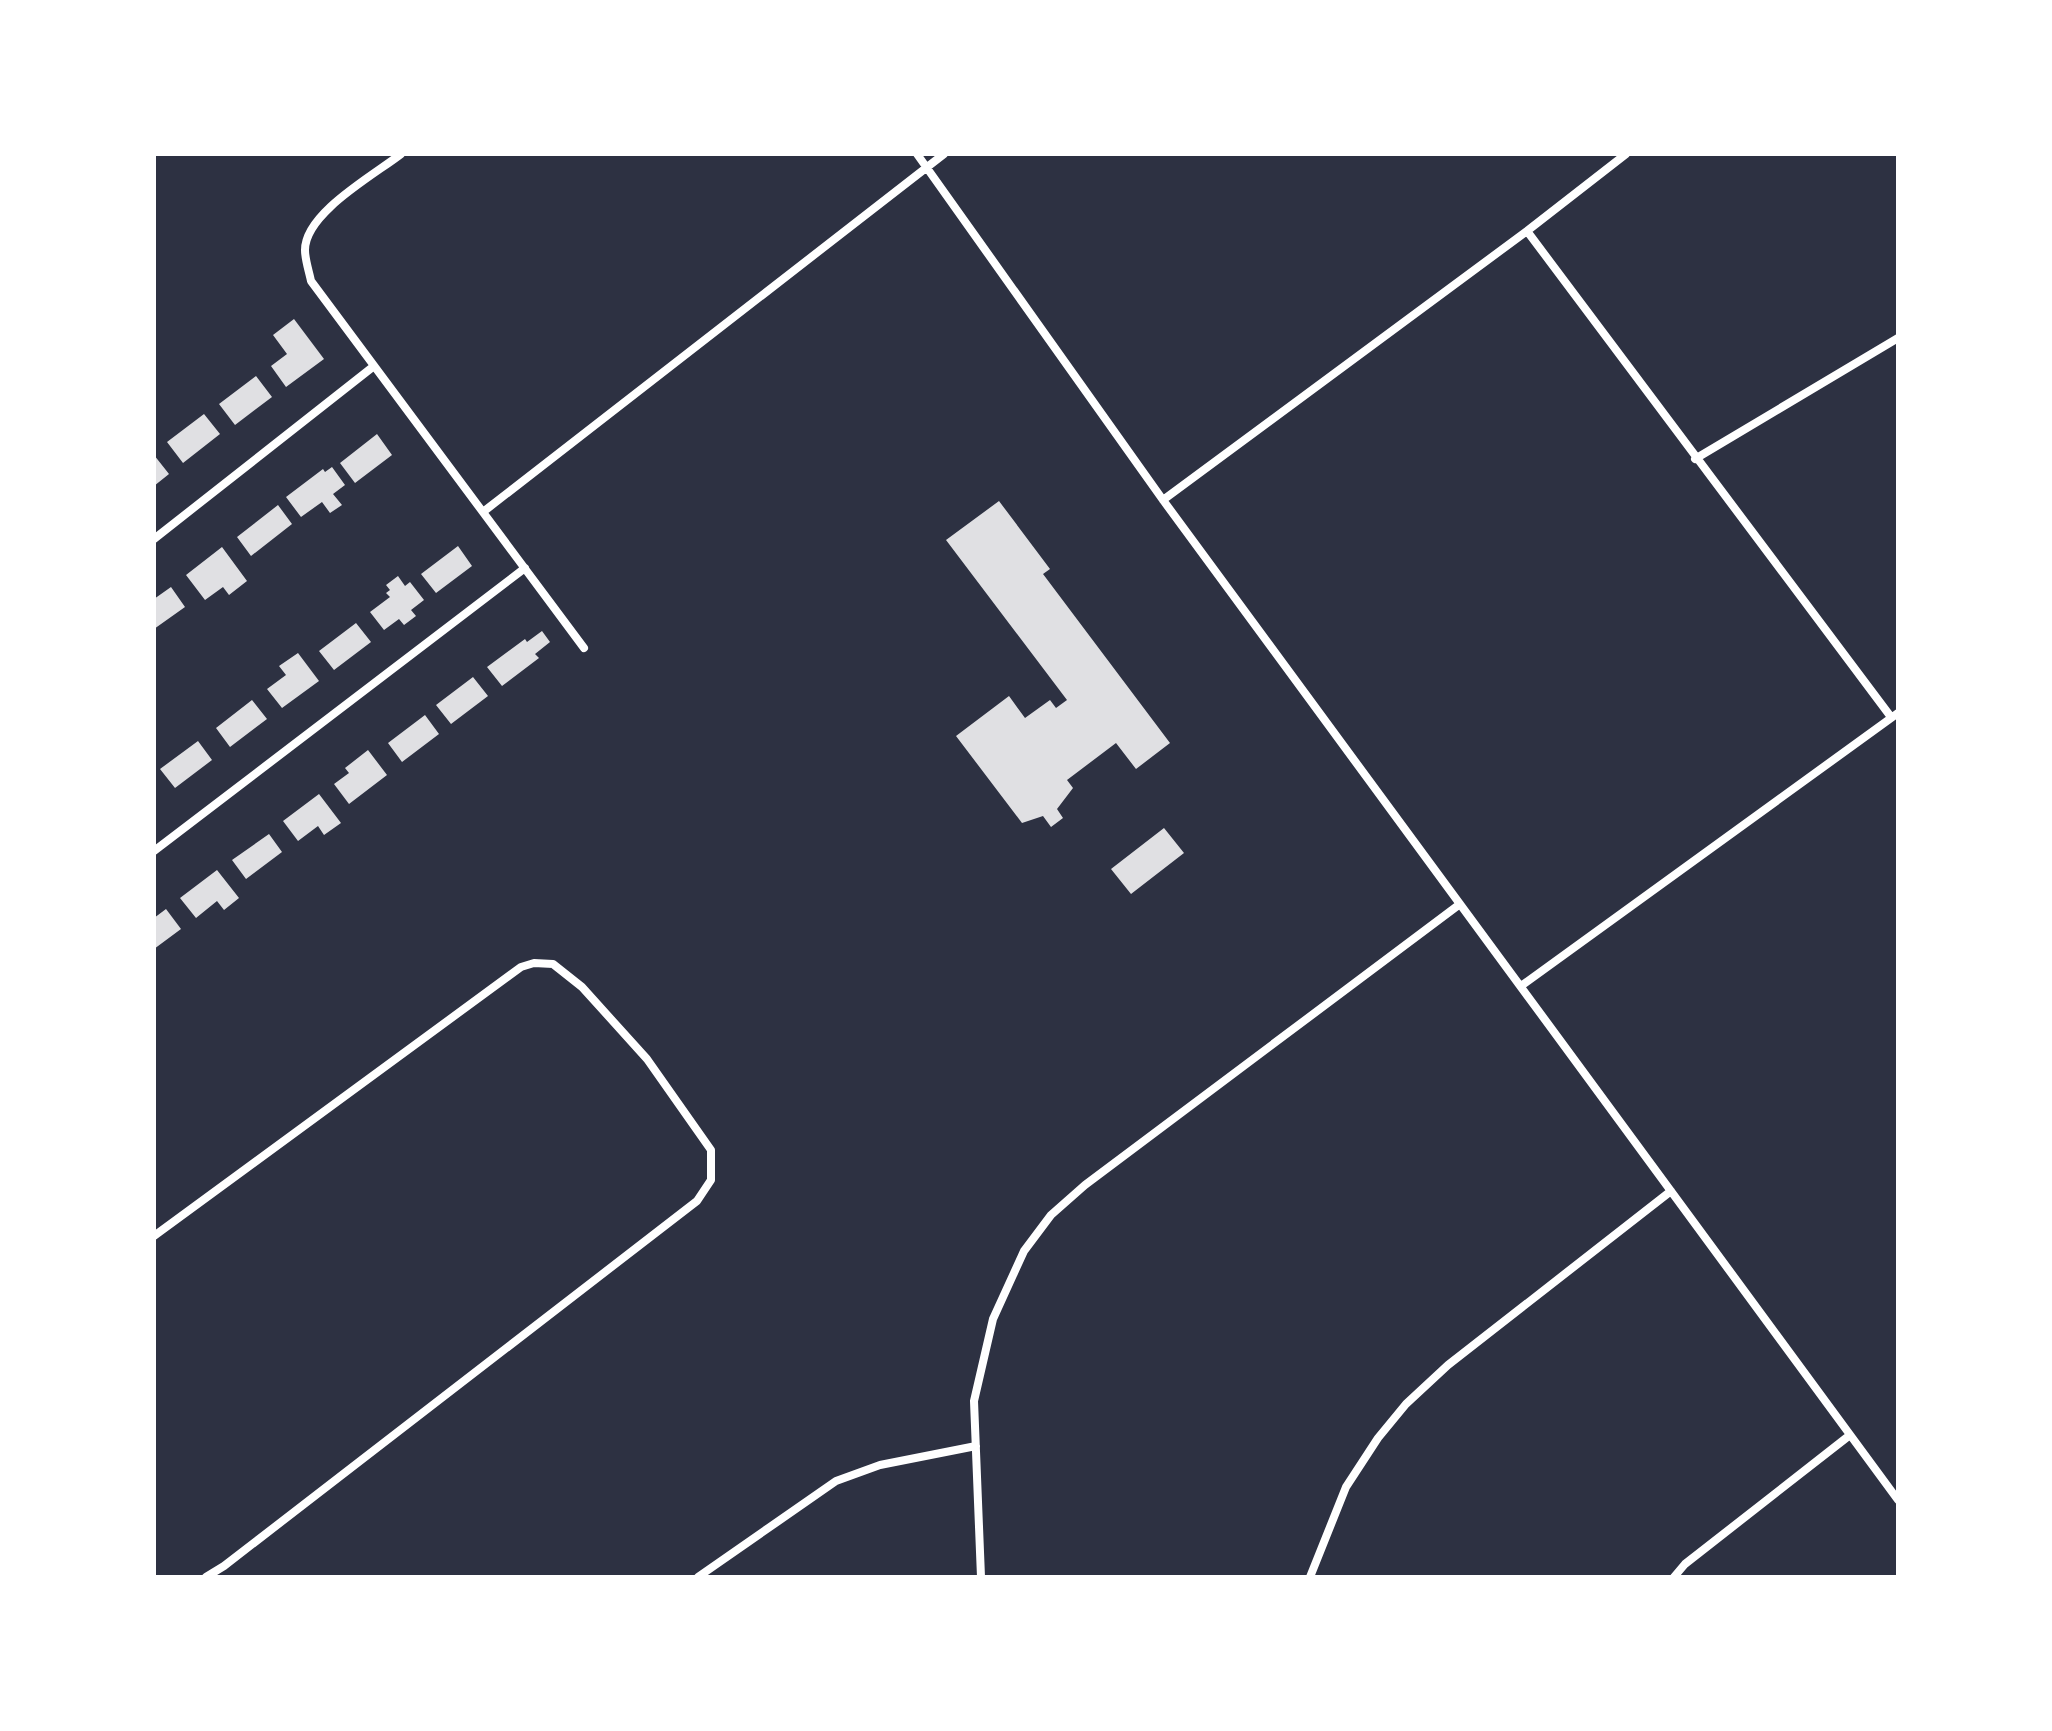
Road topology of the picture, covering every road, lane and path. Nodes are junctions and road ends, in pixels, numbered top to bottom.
1 (383, 154) edge
2 (401, 154) edge
3 (917, 154) edge
4 (944, 154) edge
5 (1626, 154) edge
6 (390, 162) junction
7 (927, 167) junction
8 (1527, 231) junction
9 (1898, 338) edge
10 (374, 366) junction
11 (1695, 459) junction
12 (1163, 500) junction
13 (483, 512) junction
14 (154, 539) edge
15 (525, 568) junction
16 (584, 648) dead end
17 (1895, 715) edge
18 (154, 851) edge
19 (1460, 904) junction
20 (1521, 986) junction
21 (1671, 1191) junction
22 (154, 1236) edge
23 (1850, 1435) junction
24 (976, 1446) junction
25 (1898, 1500) edge
26 (206, 1577) edge
27 (698, 1577) edge
28 (981, 1577) edge
29 (1310, 1577) edge
30 (1674, 1577) edge

1 - 6 street
2 - 6 street
3 - 7 street
4 - 7 street
5 - 8 street
6 - 10 street
7 - 12 street
7 - 13 street
8 - 11 street
8 - 12 street
9 - 11 street
10 - 13 street
10 - 14 street
11 - 17 street
12 - 19 street
13 - 15 street
15 - 16 street
15 - 18 street
17 - 20 street
19 - 20 street
19 - 24 street
20 - 21 street
21 - 23 street
21 - 29 street
22 - 26 street
23 - 25 street
23 - 30 street
24 - 27 street
24 - 28 street

